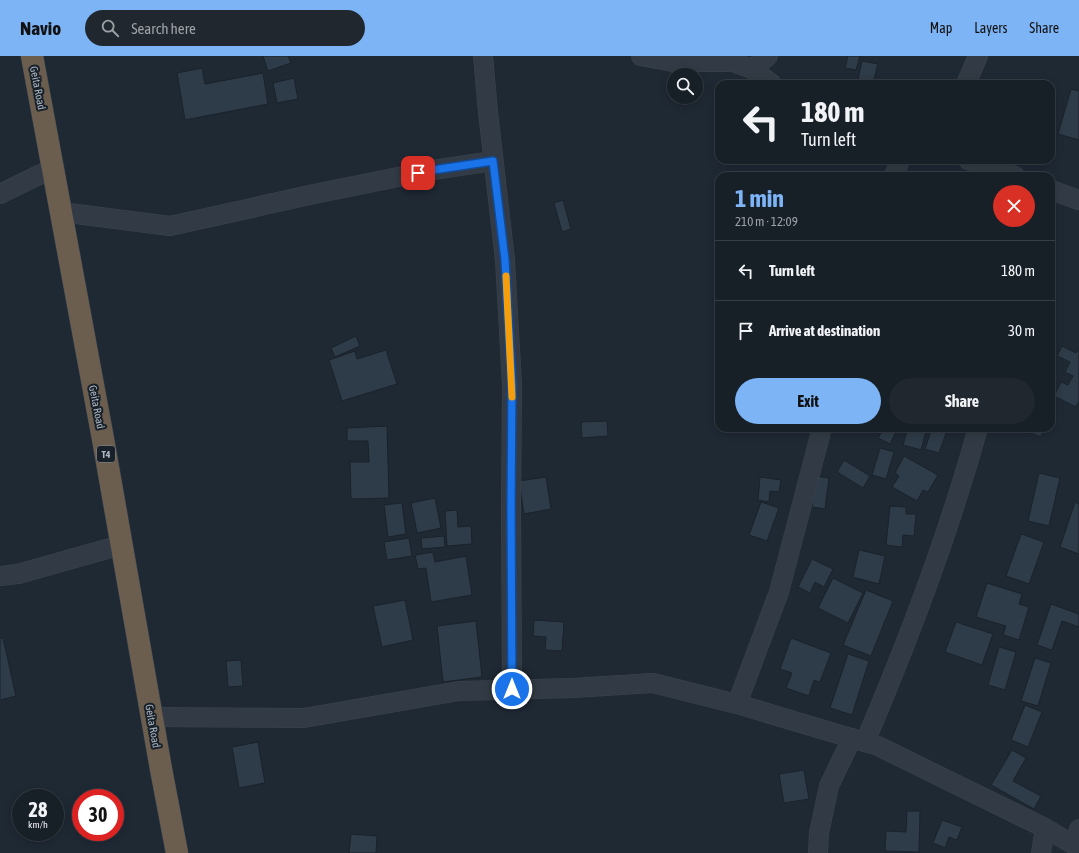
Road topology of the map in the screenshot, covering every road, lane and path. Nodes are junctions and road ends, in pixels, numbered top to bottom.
1 (32, 56) edge
2 (483, 56) edge
3 (641, 56) edge
4 (768, 56) edge
5 (978, 56) edge
6 (752, 69) junction
7 (767, 80) edge
8 (968, 80) edge
9 (493, 161) junction
10 (980, 164) edge
11 (52, 168) junction
12 (1003, 172) edge
13 (1055, 191) edge
14 (0, 194) edge
15 (1079, 200) edge
16 (60, 212) junction
17 (821, 432) edge
18 (977, 432) edge
19 (121, 545) junction
20 (0, 576) edge
21 (512, 689) junction
22 (737, 704) junction
23 (152, 716) junction
24 (858, 740) junction
25 (1045, 828) junction
26 (1078, 841) edge
27 (176, 853) edge
28 (818, 853) edge
29 (1041, 853) edge

1 - 11 highway, Geita Road / T4
2 - 9 street
3 - 6 street
4 - 6 street
5 - 8 street
6 - 7 street
9 - 16 street
9 - 21 street
10 - 12 street
11 - 14 street
11 - 16 highway, Geita Road / T4
13 - 15 street
16 - 19 highway, Geita Road / T4
17 - 22 street
18 - 24 street
19 - 20 street
19 - 23 highway, Geita Road / T4
21 - 22 street
21 - 23 street
22 - 24 street
23 - 27 highway, Geita Road / T4
24 - 25 street
24 - 28 street
25 - 26 street
25 - 29 street

